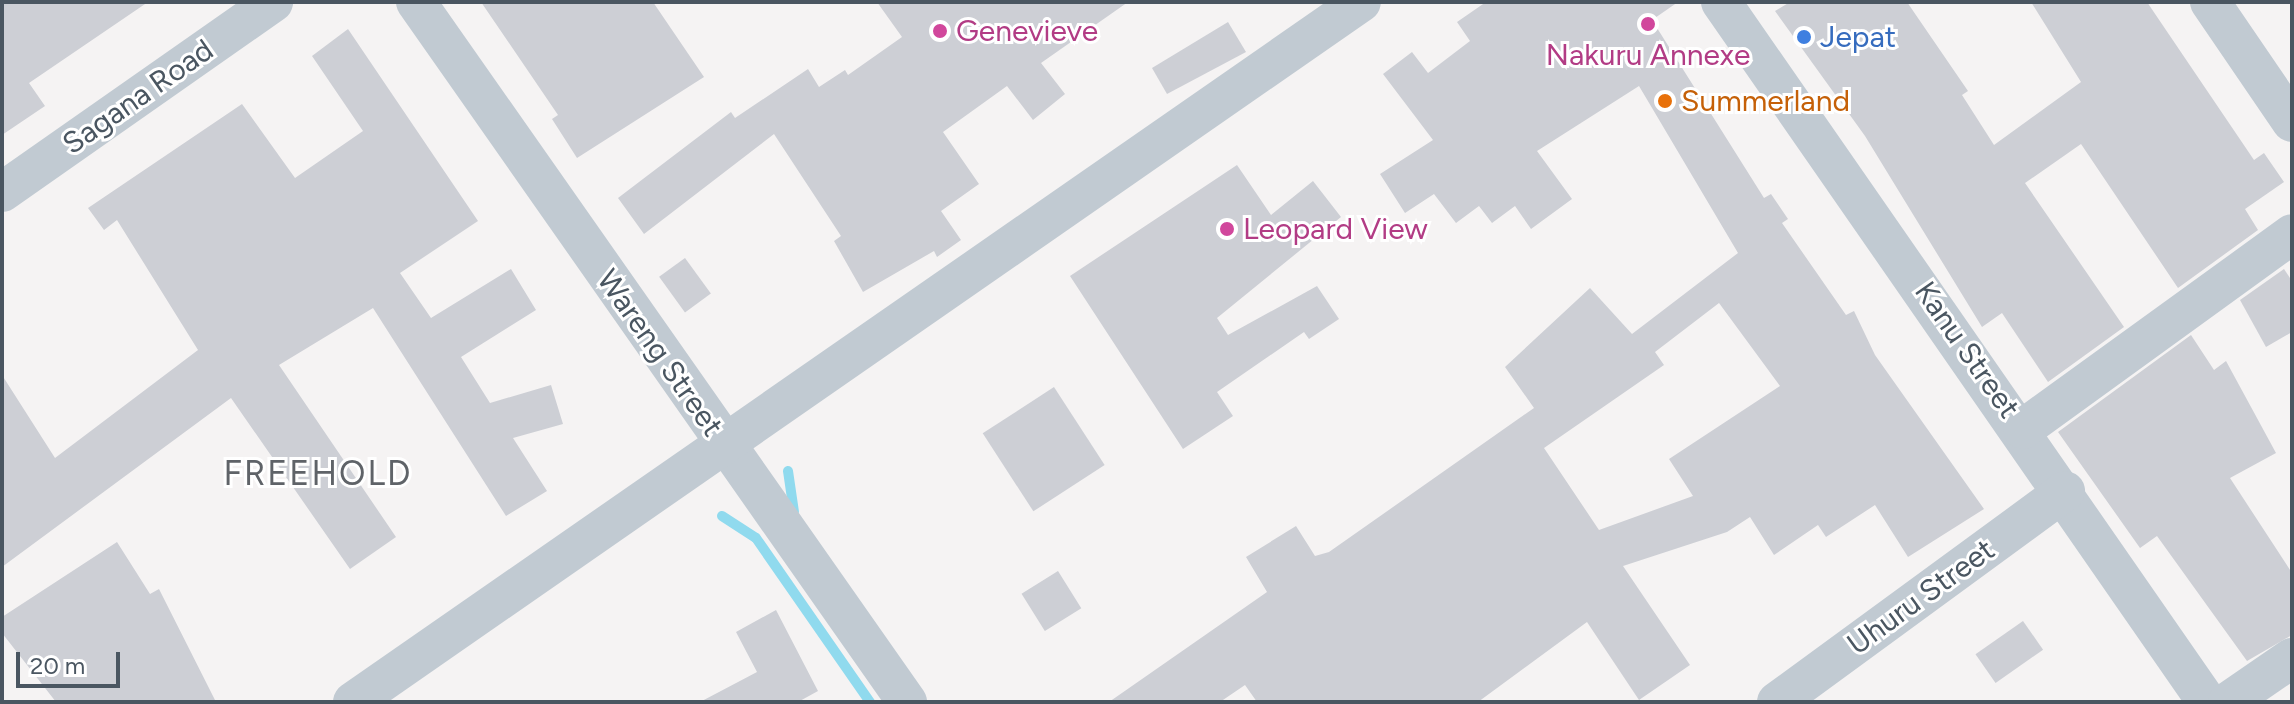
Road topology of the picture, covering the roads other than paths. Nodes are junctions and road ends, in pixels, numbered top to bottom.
1 (273, 2) edge
2 (416, 2) edge
3 (1361, 2) edge
4 (1721, 2) edge
5 (2210, 2) edge
6 (2292, 122) edge
7 (2, 192) edge
8 (2292, 234) edge
9 (2023, 429) junction
10 (722, 441) junction
11 (2065, 491) junction
12 (2292, 658) edge
13 (353, 702) edge
14 (907, 702) edge
15 (1777, 702) edge
16 (2207, 702) edge
17 (2228, 702) edge

1 - 7 street, Sagana Road
2 - 10 street, Wareng Street
3 - 10 street
4 - 9 street, Kanu Street
5 - 6 street
8 - 9 street
9 - 11 street, Kanu Street
10 - 13 street
10 - 14 street, Wareng Street
11 - 15 street, Uhuru Street
11 - 16 street, Kanu Street
12 - 17 street

